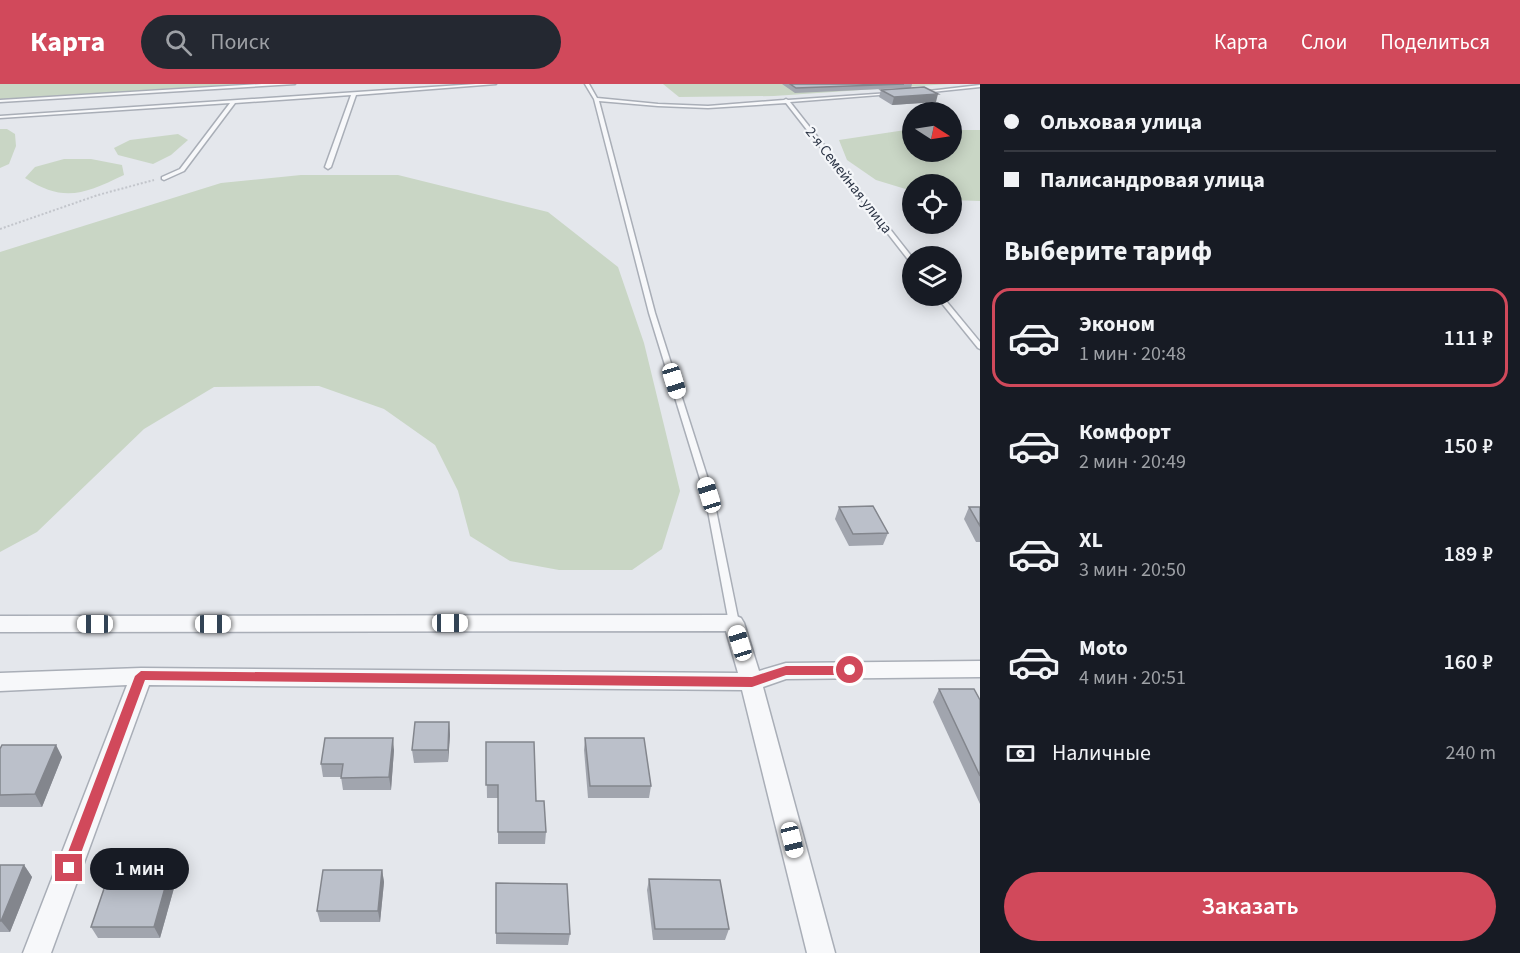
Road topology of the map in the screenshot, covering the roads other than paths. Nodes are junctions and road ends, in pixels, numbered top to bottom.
1 (293, 84) edge
2 (494, 84) edge
3 (587, 84) edge
4 (266, 85) edge
5 (980, 87) edge
6 (354, 93) junction
7 (916, 93) edge
8 (896, 94) edge
9 (596, 99) junction
10 (786, 100) junction
11 (0, 101) edge
12 (234, 101) junction
13 (0, 117) edge
14 (328, 167) dead end
15 (164, 178) road end
16 (902, 248) edge
17 (947, 306) edge
18 (980, 347) edge
19 (734, 623) junction
20 (0, 624) edge
21 (980, 669) edge
22 (141, 676) junction
23 (0, 682) edge
24 (752, 682) junction
25 (37, 953) edge
26 (821, 953) edge

1 - 4 lane
2 - 6 lane
3 - 9 lane
4 - 11 lane
5 - 7 lane
6 - 12 lane
6 - 14 lane
8 - 10 lane
9 - 10 lane
9 - 19 lane
10 - 16 lane, 2-я Семейная улица
12 - 13 lane
12 - 15 lane
17 - 18 lane
19 - 20 street
19 - 24 street
21 - 24 street
22 - 23 street
22 - 24 street
22 - 25 street
24 - 26 street

